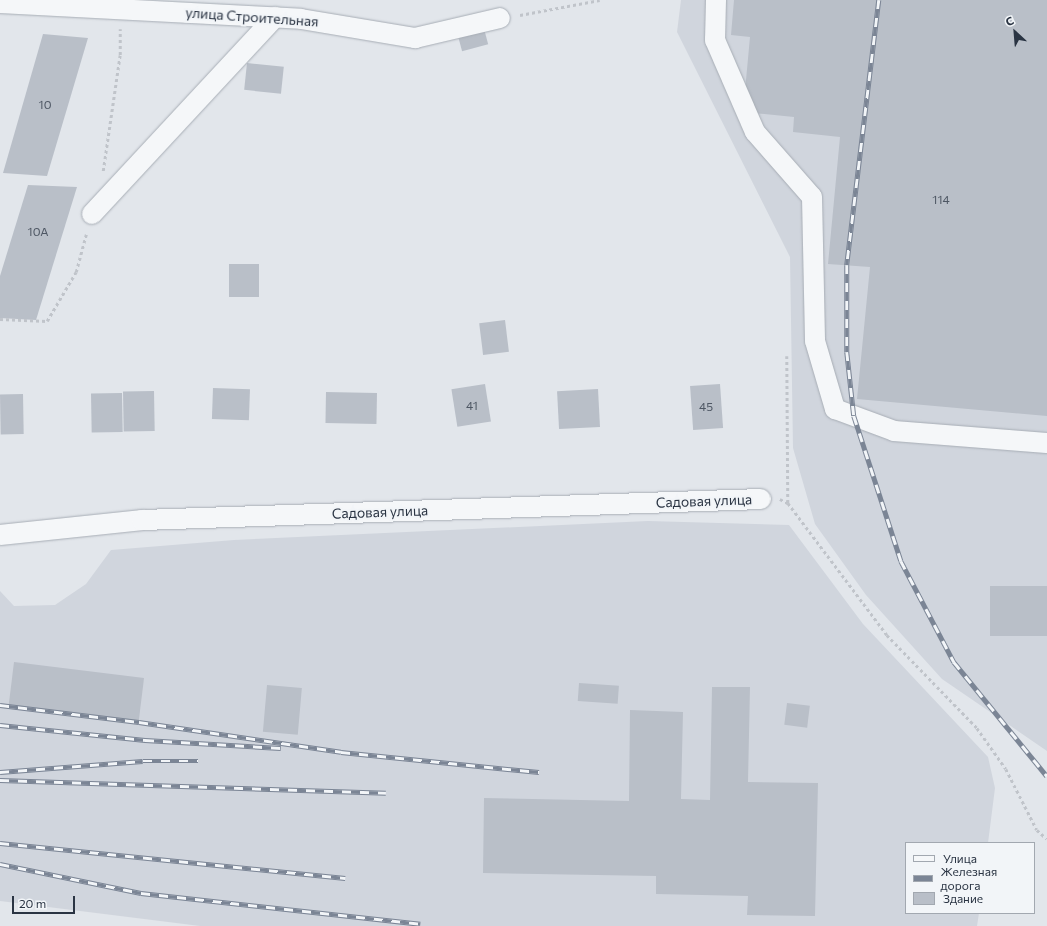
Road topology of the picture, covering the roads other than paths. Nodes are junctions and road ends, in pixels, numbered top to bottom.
1 (716, 0) edge
2 (0, 3) edge
3 (275, 17) junction
4 (500, 18) road end
5 (92, 214) dead end
6 (1047, 443) edge
7 (761, 499) road end
8 (0, 535) edge

1 - 6 street
2 - 3 street, улица Строительная
3 - 4 street, улица Строительная
3 - 5 street
7 - 8 street, Садовая улица

